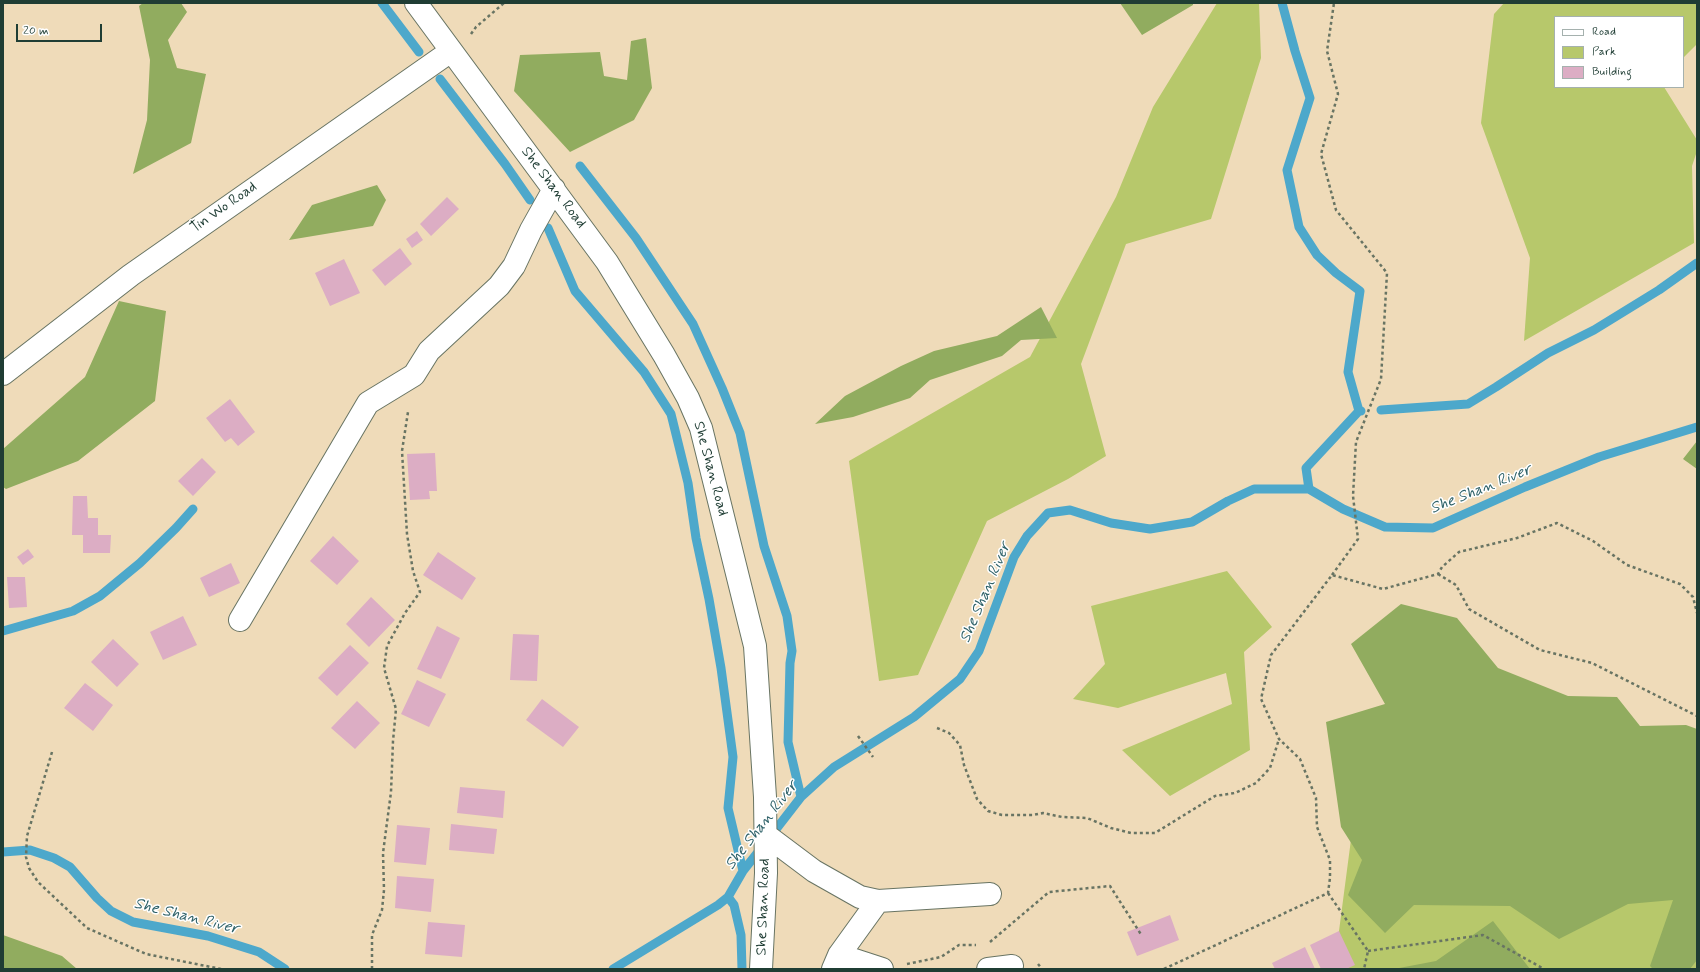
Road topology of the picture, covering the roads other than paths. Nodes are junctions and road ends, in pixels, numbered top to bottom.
1 (416, 3) edge
2 (459, 45) junction
3 (554, 189) junction
4 (3, 374) edge
5 (240, 620) dead end
6 (774, 840) junction
7 (990, 894) dead end
8 (878, 901) junction
9 (836, 962) edge
10 (1012, 966) dead end
11 (892, 967) edge
12 (762, 969) edge
13 (988, 969) edge

1 - 2 street, She Shan Road
2 - 3 street, She Shan Road
2 - 4 street, Tin Wo Road
3 - 5 street
3 - 6 street, She Shan Road
6 - 8 street
6 - 12 street, She Shan Road
7 - 8 street
8 - 9 street
9 - 11 street
10 - 13 street

